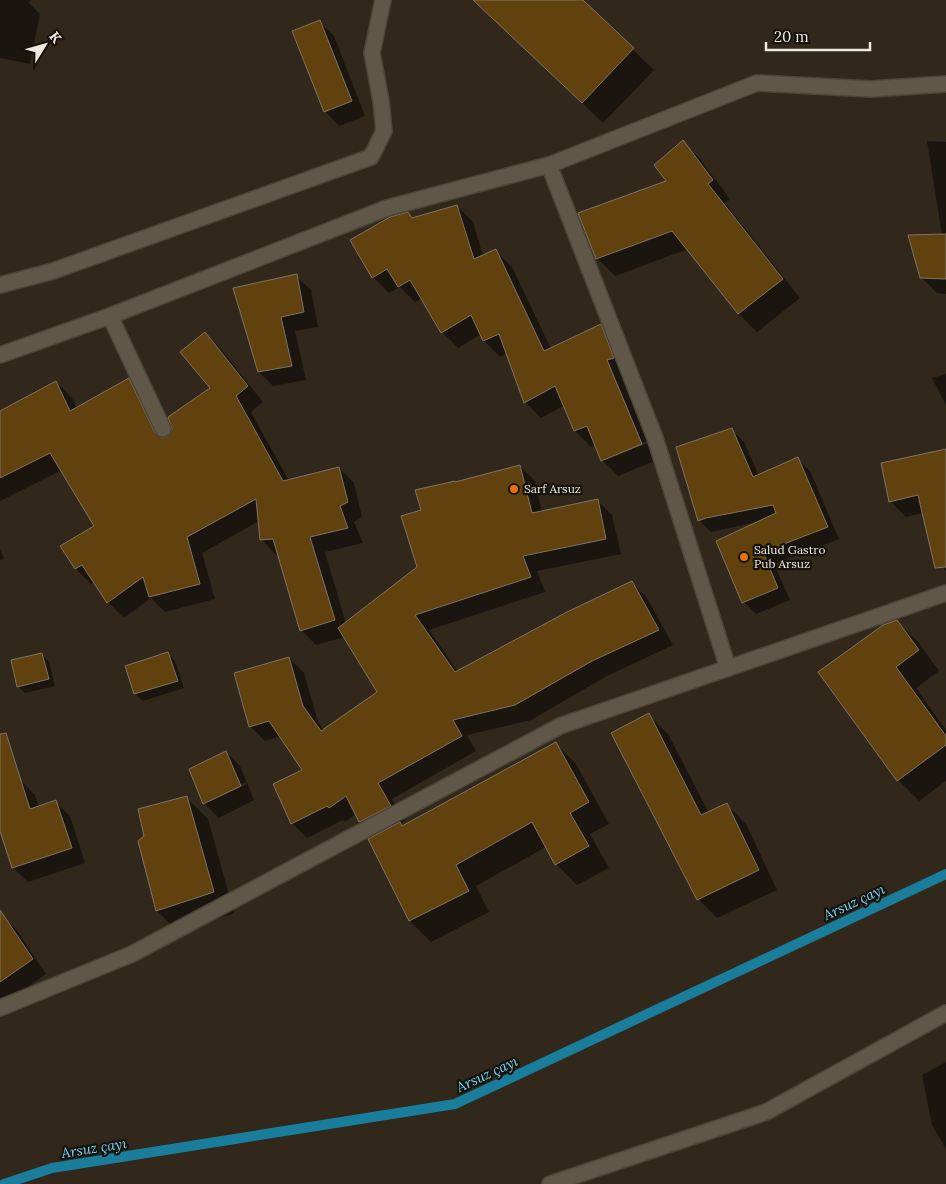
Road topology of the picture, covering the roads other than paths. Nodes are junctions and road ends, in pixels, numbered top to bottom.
1 (383, 0) edge
2 (946, 84) edge
3 (549, 165) junction
4 (0, 285) edge
5 (110, 316) junction
6 (0, 355) edge
7 (163, 429) dead end
8 (946, 593) edge
9 (728, 668) junction
10 (0, 1008) edge
11 (946, 1013) edge
12 (550, 1184) edge

1 - 4 street
2 - 3 street
3 - 5 street
3 - 9 street
5 - 6 street
5 - 7 street
8 - 9 street
9 - 10 street
11 - 12 street

